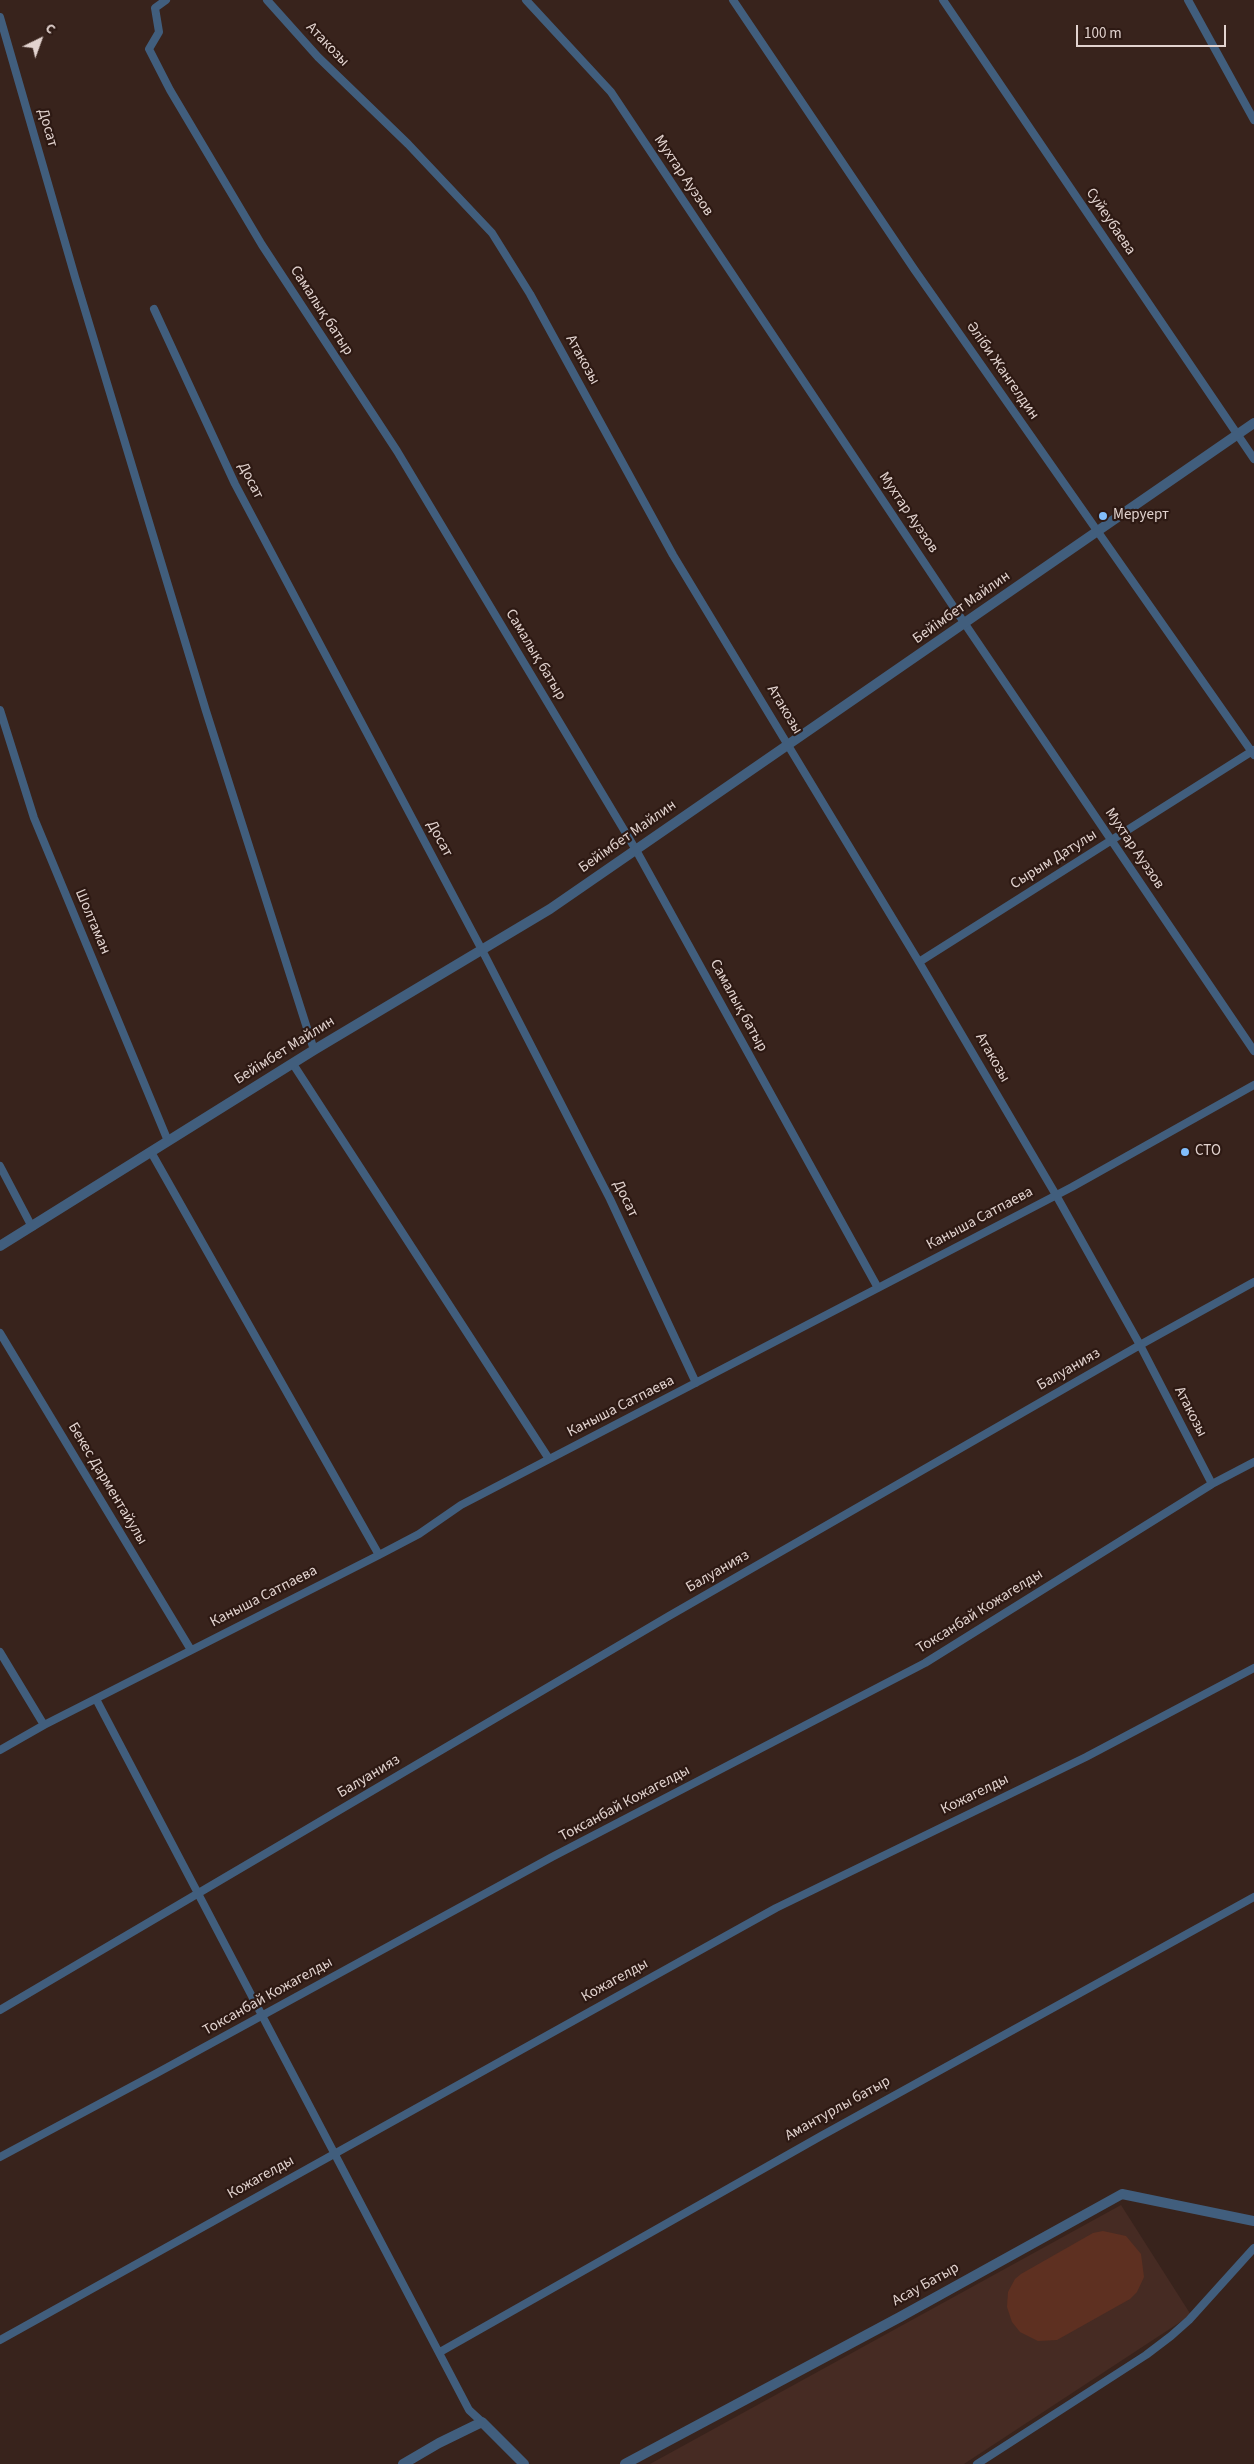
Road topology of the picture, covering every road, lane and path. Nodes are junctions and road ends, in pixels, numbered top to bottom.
1 (166, 0) edge
2 (267, 0) edge
3 (526, 0) edge
4 (733, 0) edge
5 (944, 0) edge
6 (1188, 0) edge
7 (0, 16) edge
8 (1254, 120) edge
9 (154, 309) dead end
10 (1254, 423) edge
11 (1237, 434) junction
12 (1254, 458) edge
13 (1098, 532) junction
14 (965, 624) junction
15 (0, 710) edge
16 (789, 745) junction
17 (1253, 752) edge
18 (1112, 840) junction
19 (636, 850) junction
20 (482, 950) junction
21 (919, 962) junction
22 (314, 1050) junction
23 (1254, 1051) edge
24 (292, 1064) junction
25 (1254, 1085) edge
26 (168, 1141) junction
27 (151, 1152) junction
28 (0, 1166) edge
29 (1056, 1195) junction
30 (32, 1227) junction
31 (0, 1246) edge
32 (1254, 1282) edge
33 (878, 1288) junction
34 (0, 1333) edge
35 (1140, 1345) junction
36 (696, 1383) junction
37 (549, 1459) junction
38 (1254, 1462) edge
39 (1212, 1484) junction
40 (379, 1555) junction
41 (191, 1650) junction
42 (0, 1652) edge
43 (1254, 1668) edge
44 (96, 1699) junction
45 (44, 1725) junction
46 (0, 1750) edge
47 (200, 1894) junction
48 (1254, 1897) edge
49 (0, 2010) edge
50 (261, 2015) junction
51 (335, 2152) junction
52 (0, 2157) edge
53 (1254, 2221) edge
54 (1254, 2248) edge
55 (0, 2340) edge
56 (440, 2352) junction
57 (482, 2422) junction
58 (403, 2464) edge
59 (524, 2464) edge
60 (625, 2464) edge
61 (977, 2464) edge

1 - 19 street, Самалық батыр
2 - 16 street, Атакозы
3 - 14 street, Мухтар Ауэзов
4 - 13 street, Әліби Жангелдин
5 - 11 street, Суйеубаева
6 - 8 street
7 - 22 street, Досат
9 - 20 street, Досат
10 - 11 street, Бейімбет Майлин
11 - 12 street, Суйеубаева
11 - 13 street, Бейімбет Майлин
13 - 14 street, Бейімбет Майлин
13 - 17 street, Әліби Жангелдин
14 - 16 street, Бейімбет Майлин
14 - 18 street, Мухтар Ауэзов
15 - 26 street, Шолтаман
16 - 19 street, Бейімбет Майлин
16 - 21 street, Атакозы
17 - 18 street, Сырым Датулы
18 - 21 street, Сырым Датулы
18 - 23 street, Мухтар Ауэзов
19 - 20 street, Бейімбет Майлин
19 - 33 street, Самалық батыр
20 - 22 street, Бейімбет Майлин
20 - 36 street, Досат
21 - 29 street, Атакозы
22 - 24 street, Бейімбет Майлин
24 - 26 street, Бейімбет Майлин
24 - 37 street
25 - 29 street, Каныша Сатпаева
26 - 27 street, Бейімбет Майлин
27 - 30 street, Бейімбет Майлин
27 - 40 street
28 - 30 street
29 - 33 street, Каныша Сатпаева
29 - 35 street, Атакозы
30 - 31 street, Бейімбет Майлин
32 - 35 street, Балуанияз
33 - 36 street, Каныша Сатпаева
34 - 41 street, Бекес Дарментайулы
35 - 39 street, Атакозы
35 - 47 street, Балуанияз
36 - 37 street, Каныша Сатпаева
37 - 40 street, Каныша Сатпаева
38 - 39 street, Токсанбай Кожагелды
39 - 50 street, Токсанбай Кожагелды
40 - 41 street, Каныша Сатпаева
41 - 44 street, Каныша Сатпаева
42 - 45 street
43 - 51 street, Кожагелды
44 - 45 street, Каныша Сатпаева
44 - 47 street
45 - 46 street, Каныша Сатпаева
47 - 49 street, Балуанияз
47 - 50 street
48 - 56 street, Амантурлы батыр
50 - 51 street
50 - 52 street, Токсанбай Кожагелды
51 - 55 street, Кожагелды
51 - 56 street
53 - 60 street, Асау Батыр
54 - 61 street
56 - 57 street
57 - 58 street
57 - 59 street

